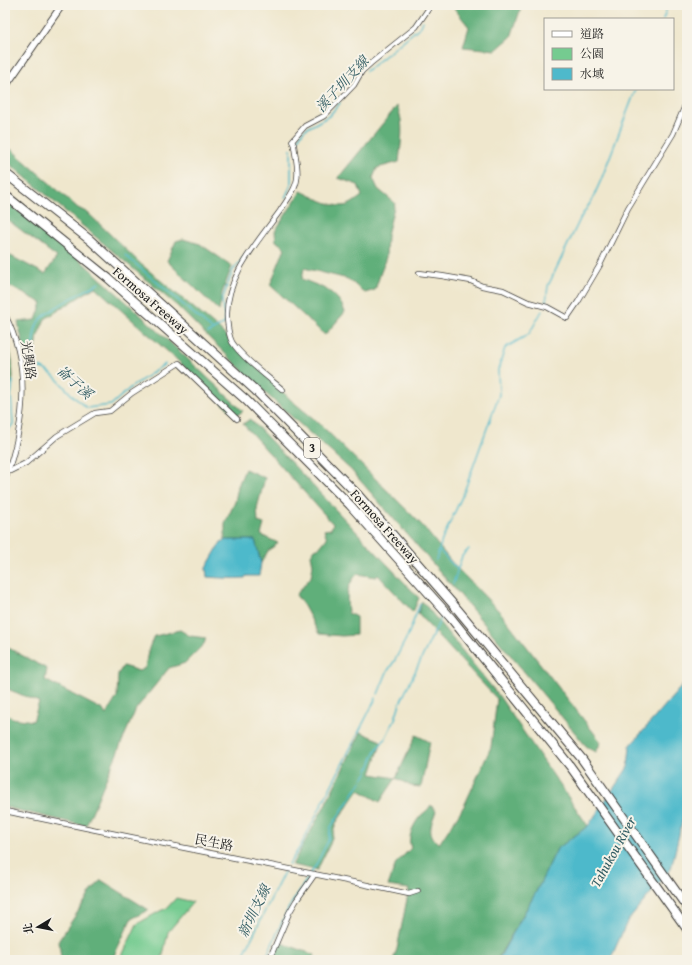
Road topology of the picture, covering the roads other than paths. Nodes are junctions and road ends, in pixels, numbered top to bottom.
1 (62, 5) edge
2 (431, 5) edge
3 (5, 87) edge
4 (687, 101) edge
5 (5, 173) edge
6 (5, 194) edge
7 (419, 274) dead end
8 (5, 315) edge
9 (283, 390) dead end
10 (237, 419) dead end
11 (8, 472) junction
12 (5, 480) edge
13 (5, 811) edge
14 (315, 874) junction
15 (418, 891) dead end
16 (687, 907) edge
17 (687, 929) edge
18 (269, 960) edge

1 - 3 street
2 - 9 street
4 - 7 street
5 - 16 highway, Formosa Freeway / 3
6 - 17 highway, Formosa Freeway / 3
8 - 11 street, 光興路
10 - 11 street
11 - 12 street, 光興路
13 - 14 street, 民生路
14 - 15 street, 民生路
14 - 18 street

